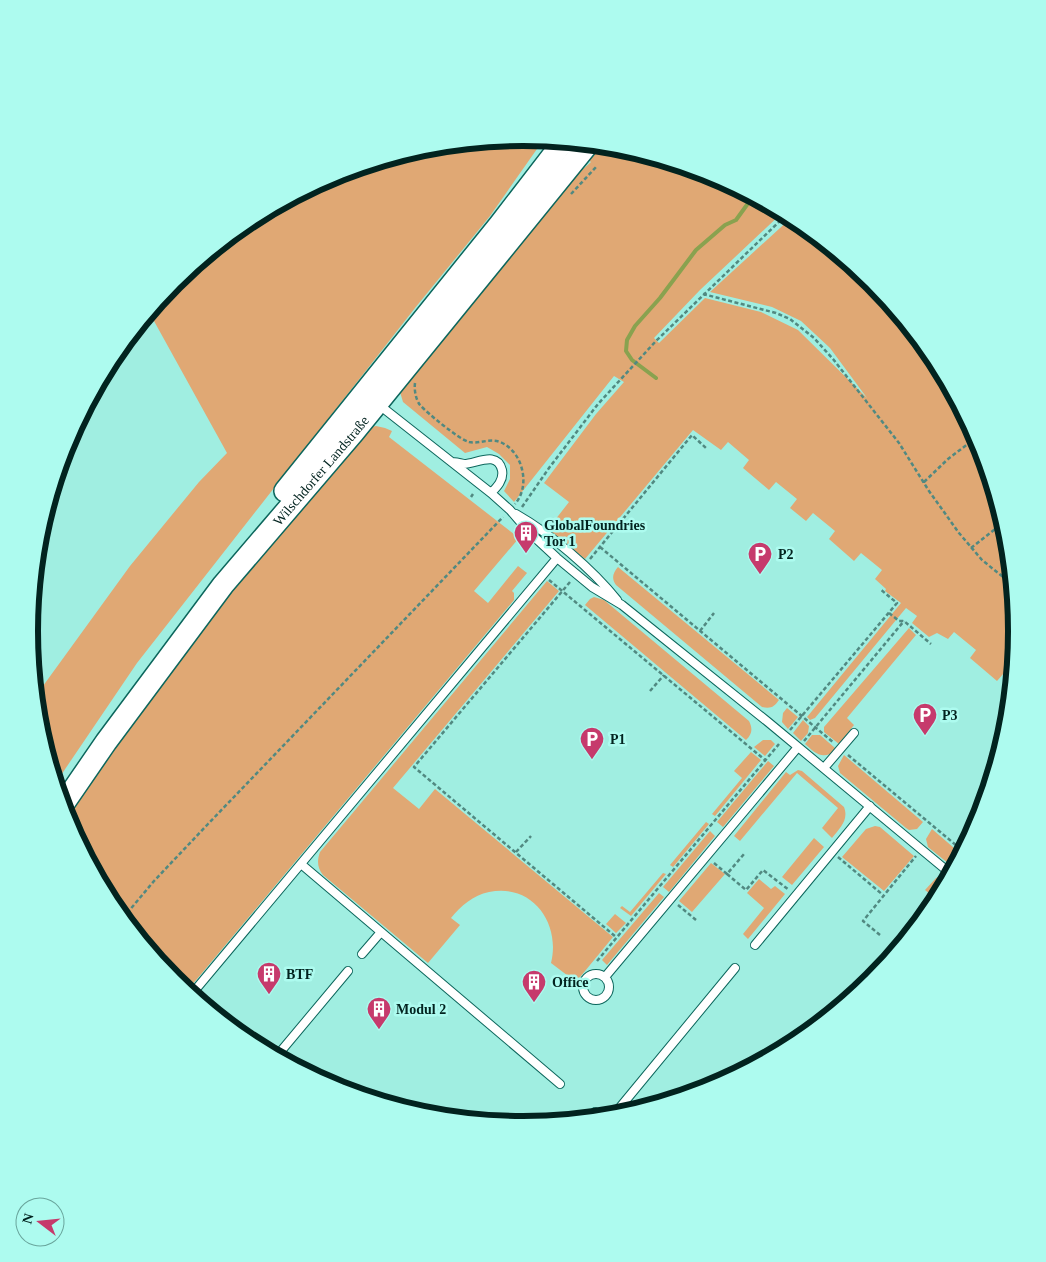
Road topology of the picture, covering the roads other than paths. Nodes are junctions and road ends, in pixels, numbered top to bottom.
1 (559, 147) edge
2 (583, 150) edge
3 (370, 397) junction
4 (452, 462) junction
5 (491, 493) junction
6 (510, 510) junction
7 (557, 558) junction
8 (622, 605) junction
9 (854, 733) dead end
10 (798, 747) junction
11 (824, 768) junction
12 (63, 786) edge
13 (67, 798) edge
14 (870, 806) junction
15 (301, 864) junction
16 (945, 869) edge
17 (381, 932) junction
18 (755, 945) dead end
19 (362, 954) dead end
20 (735, 968) dead end
21 (348, 970) dead end
22 (605, 977) dead end
23 (196, 990) edge
24 (281, 1051) edge
25 (560, 1084) dead end
26 (620, 1107) edge

1 - 3 main road, Wilschdorfer Landstraße
2 - 3 main road, Wilschdorfer Landstraße
3 - 4 lane
3 - 12 main road, Wilschdorfer Landstraße
3 - 13 main road, Wilschdorfer Landstraße
4 - 5 lane
4 - 5 lane
5 - 6 lane
6 - 7 lane
6 - 8 lane
7 - 8 lane
7 - 15 lane
8 - 10 lane
9 - 11 lane
10 - 11 lane
10 - 22 lane
11 - 14 lane
14 - 16 lane
14 - 18 lane
15 - 17 lane
15 - 23 lane
17 - 19 lane
17 - 25 lane
20 - 26 lane
21 - 24 lane

